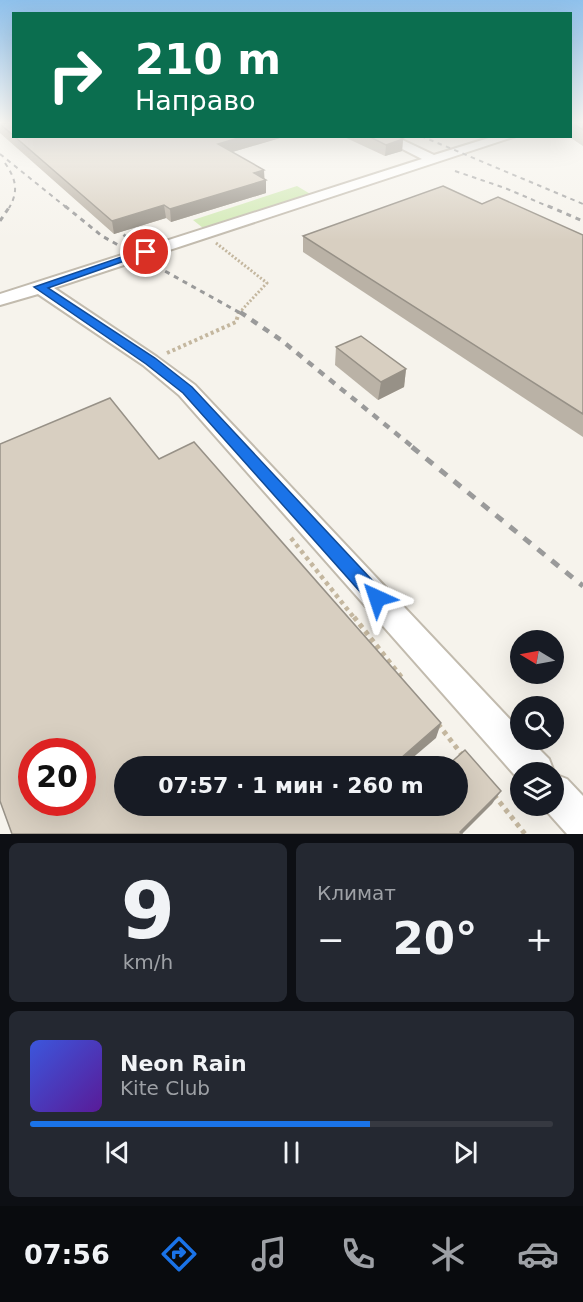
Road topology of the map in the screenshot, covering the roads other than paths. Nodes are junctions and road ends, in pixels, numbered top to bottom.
1 (424, 162) edge
2 (40, 287) junction
3 (3, 294) edge
4 (527, 762) edge
5 (564, 803) edge
6 (583, 824) edge

1 - 2 lane
2 - 3 lane
2 - 4 lane
5 - 6 lane

